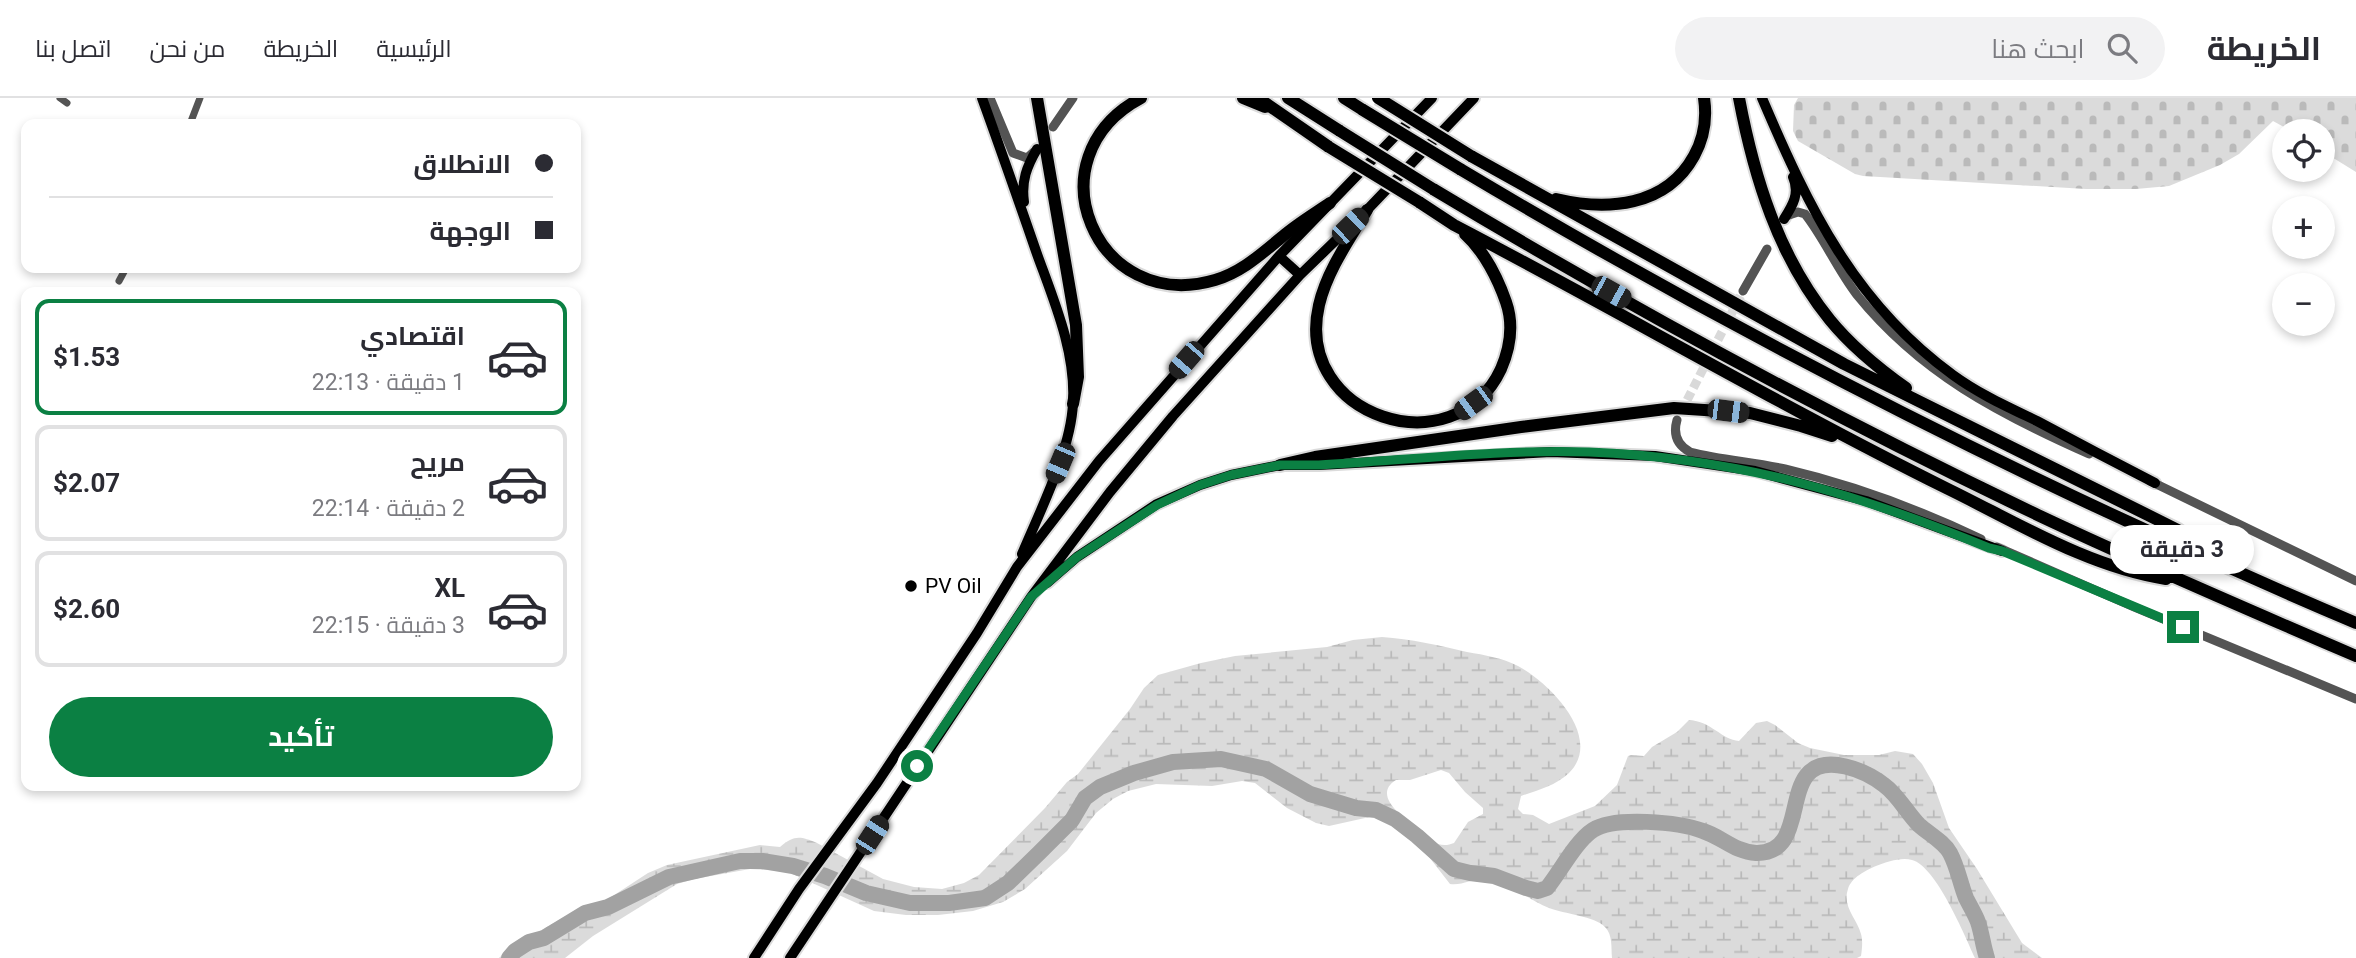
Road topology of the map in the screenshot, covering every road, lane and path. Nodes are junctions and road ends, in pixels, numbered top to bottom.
1 (200, 98) edge
2 (982, 98) edge
3 (990, 98) edge
4 (1037, 98) edge
5 (1073, 98) edge
6 (1140, 98) edge
7 (1243, 98) edge
8 (1258, 98) edge
9 (1287, 98) edge
10 (1344, 98) edge
11 (1378, 98) edge
12 (1432, 98) edge
13 (1474, 98) edge
14 (1704, 98) edge
15 (1739, 98) edge
16 (1762, 98) edge
17 (1280, 112) junction
18 (193, 119) edge
19 (1053, 127) dead end
20 (1037, 149) joint
21 (1785, 152) junction
22 (1542, 196) junction
23 (1330, 203) junction
24 (1367, 210) junction
25 (1785, 218) joint
26 (1454, 225) junction
27 (1030, 232) junction
28 (1767, 250) dead end
29 (1279, 256) junction
30 (123, 273) edge
31 (1300, 275) junction
32 (119, 281) dead end
33 (1743, 291) tunnel mouth
34 (1073, 404) junction
35 (1931, 407) junction
36 (1677, 420) dead end
37 (1864, 447) junction
38 (1280, 465) junction
39 (2155, 483) junction
40 (2002, 551) junction
41 (1017, 567) junction
42 (2232, 570) junction
43 (2356, 581) edge
44 (2184, 582) junction
45 (1031, 597) junction
46 (2356, 623) edge
47 (2356, 656) edge
48 (2356, 699) edge
49 (754, 958) edge
50 (790, 958) edge

1 - 18 street
2 - 27 highway
3 - 20 street
4 - 34 highway
5 - 19 street
6 - 23 highway
7 - 17 highway
8 - 17 highway
9 - 44 highway, bridge
10 - 42 highway, bridge
11 - 22 highway, bridge
12 - 23 highway
13 - 24 highway
14 - 22 highway
15 - 35 highway
16 - 21 highway
17 - 26 highway, bridge
20 - 27 highway
21 - 25 highway
21 - 39 highway
22 - 35 highway
23 - 29 highway
24 - 26 highway
24 - 31 highway
25 - 39 street
26 - 37 highway
27 - 34 highway
28 - 33 street
29 - 31 highway
29 - 41 highway
30 - 32 street
31 - 45 highway
34 - 41 highway
35 - 42 highway
36 - 40 street
37 - 38 highway
37 - 44 highway
38 - 40 highway
38 - 45 highway
39 - 43 street
40 - 48 street
41 - 49 highway
42 - 46 highway
44 - 47 highway
45 - 50 highway

